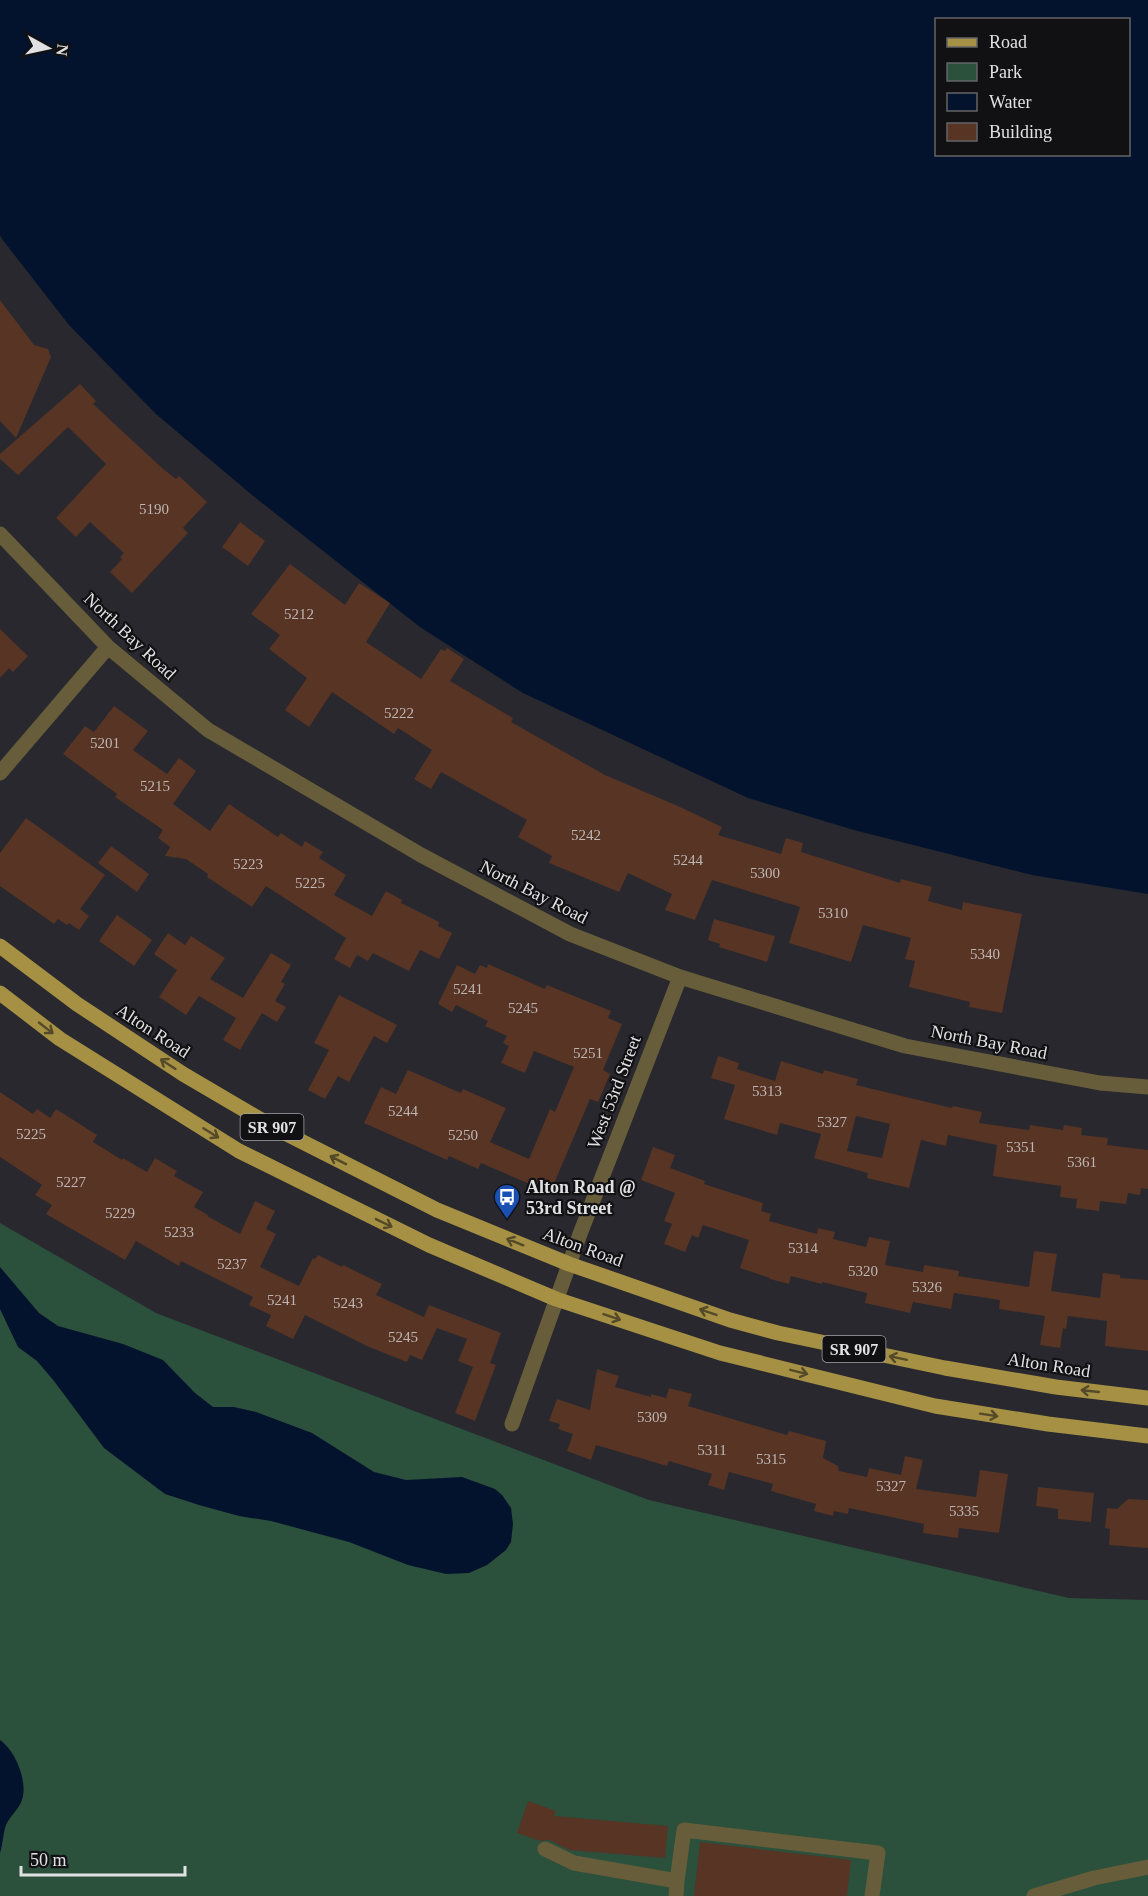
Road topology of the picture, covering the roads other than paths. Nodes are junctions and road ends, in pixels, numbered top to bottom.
1 (0, 534) edge
2 (108, 647) junction
3 (0, 773) edge
4 (0, 946) edge
5 (680, 977) junction
6 (0, 993) edge
7 (1148, 1087) edge
8 (569, 1264) junction
9 (556, 1299) junction
10 (1148, 1398) edge
11 (512, 1424) dead end
12 (1148, 1436) edge
13 (545, 1849) dead end
14 (1148, 1867) edge
15 (676, 1888) edge
16 (873, 1896) edge
17 (1034, 1896) edge

1 - 2 street, North Bay Road
2 - 3 street
2 - 5 street, North Bay Road
8 -> 4 main road, Alton Road / SR 907
5 - 7 street, North Bay Road
5 - 8 street, West 53rd Street
6 -> 9 main road, SR 907
8 - 9 street, West 53rd Street
10 -> 8 main road, Alton Road / SR 907
9 - 11 street, West 53rd Street
9 -> 12 main road, SR 907
13 - 15 street
14 - 17 street
15 - 16 street

